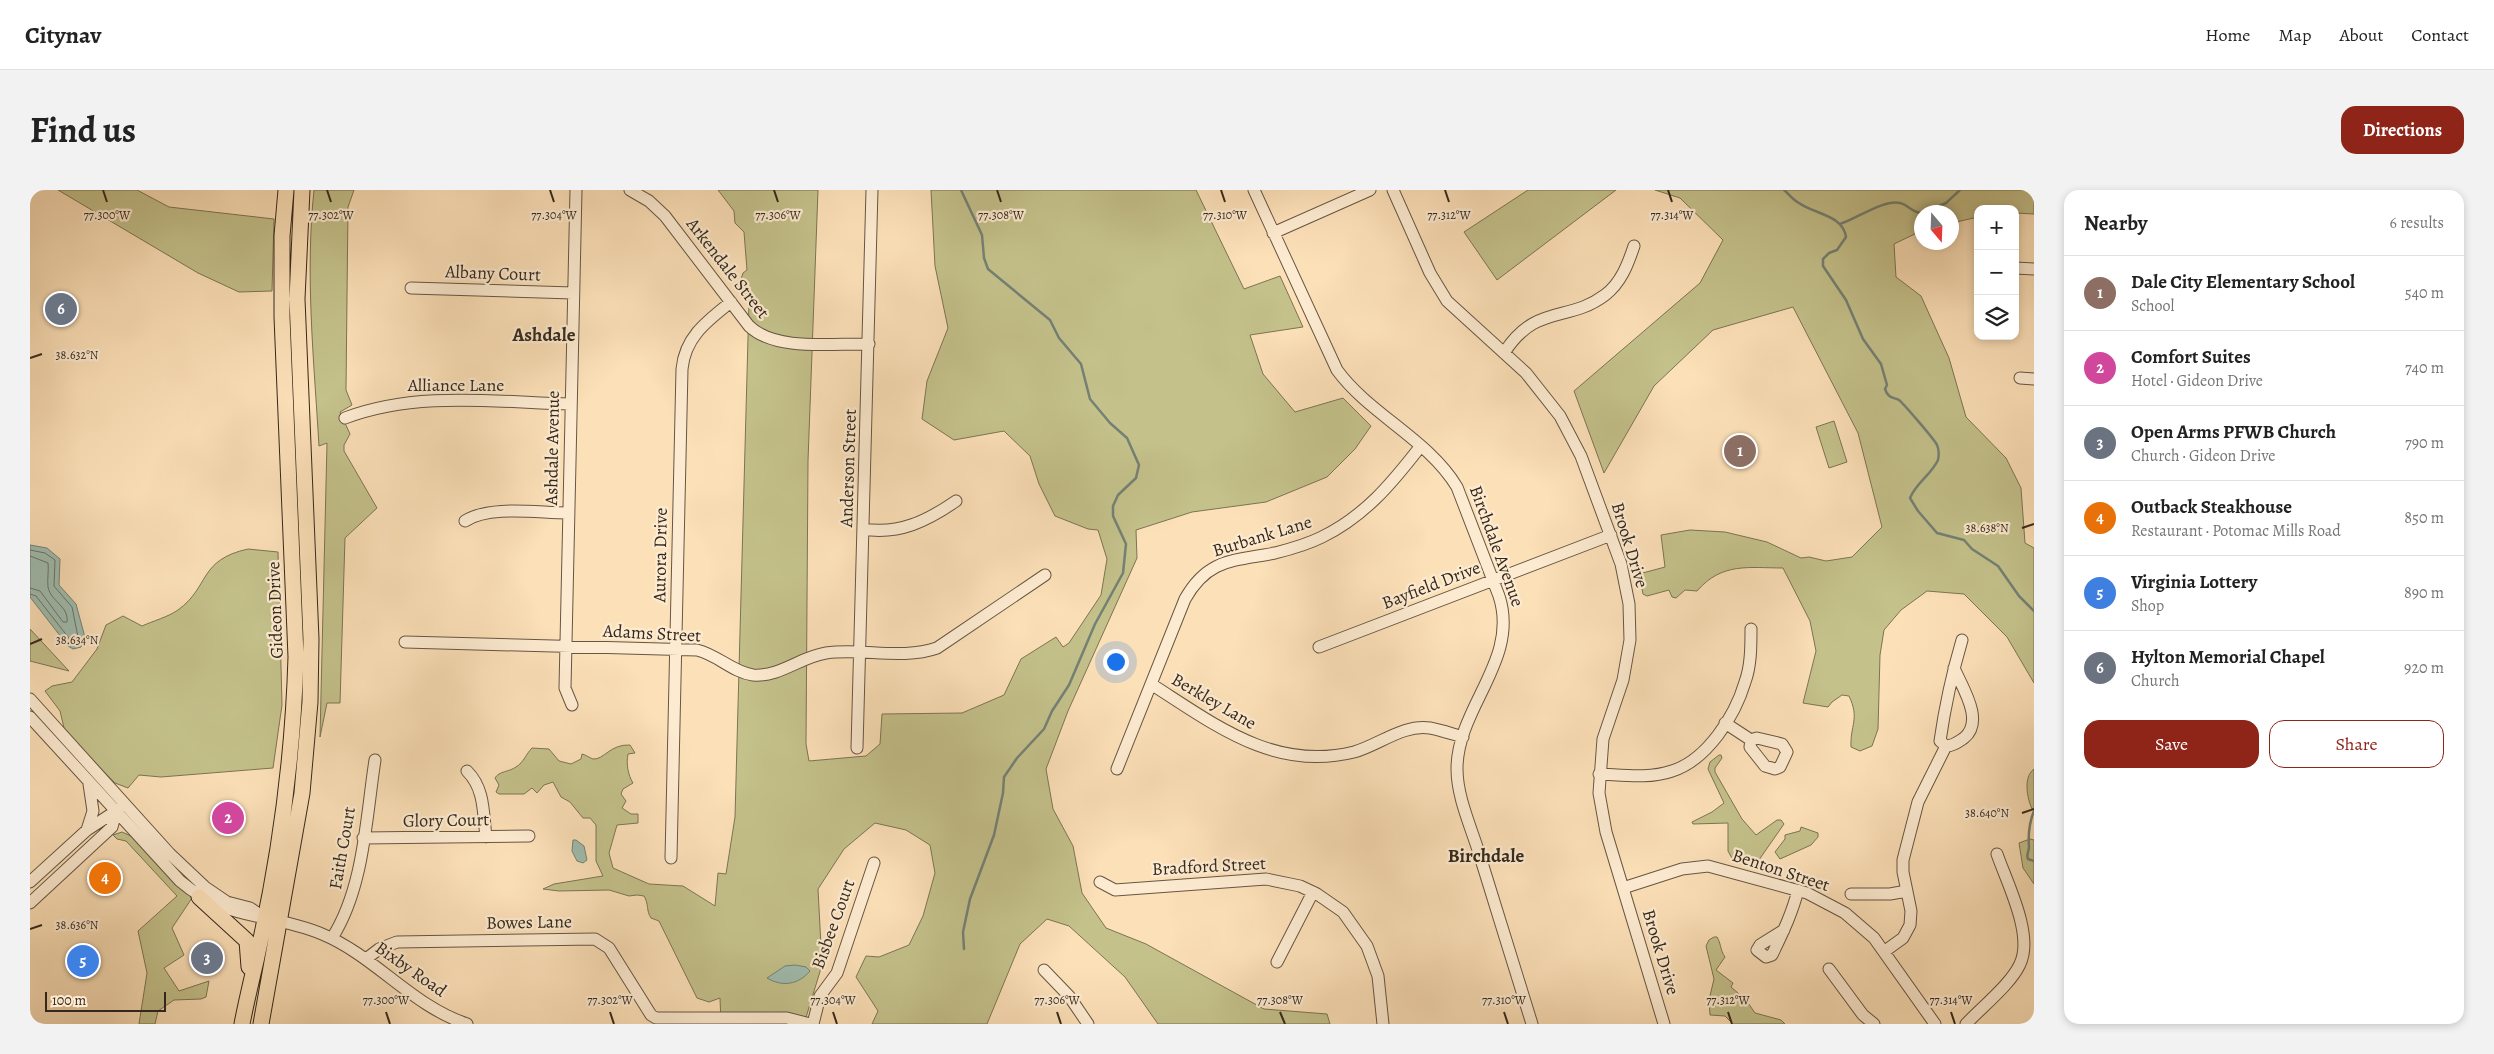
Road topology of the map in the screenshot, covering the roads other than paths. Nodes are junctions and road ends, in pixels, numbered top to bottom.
1 (286, 190) edge
2 (302, 190) edge
3 (576, 190) edge
4 (630, 190) edge
5 (872, 190) edge
6 (1254, 190) edge
7 (1370, 190) edge
8 (1393, 190) edge
9 (1274, 233) junction
10 (1634, 246) dead end
11 (2019, 268) edge
12 (2034, 270) edge
13 (412, 288) dead end
14 (573, 293) junction
15 (731, 302) junction
16 (869, 344) junction
17 (1504, 353) junction
18 (2020, 378) dead end
19 (2034, 379) edge
20 (570, 404) junction
21 (345, 418) dead end
22 (1420, 447) junction
23 (956, 501) dead end
24 (567, 513) junction
25 (465, 521) dead end
26 (864, 529) junction
27 (1611, 535) junction
28 (307, 536) junction
29 (292, 537) junction
30 (1045, 575) dead end
31 (1493, 580) junction
32 (1751, 629) dead end
33 (1962, 640) dead end
34 (405, 642) dead end
35 (565, 646) junction
36 (1319, 647) dead end
37 (675, 649) junction
38 (860, 652) junction
39 (1954, 668) junction
40 (1151, 684) junction
41 (30, 699) edge
42 (572, 705) dead end
43 (30, 717) edge
44 (1725, 723) junction
45 (1463, 737) junction
46 (1751, 740) dead end
47 (1946, 746) junction
48 (857, 748) dead end
49 (375, 760) dead end
50 (1116, 769) dead end
51 (467, 771) dead end
52 (1599, 774) junction
53 (88, 781) junction
54 (120, 808) junction
55 (87, 830) junction
56 (529, 836) dead end
57 (486, 837) junction
58 (363, 838) junction
59 (1997, 854) dead end
60 (671, 858) dead end
61 (874, 863) dead end
62 (30, 882) edge
63 (1100, 882) dead end
64 (1623, 888) junction
65 (1798, 890) junction
66 (1906, 891) junction
67 (1313, 892) junction
68 (1851, 894) dead end
69 (199, 897) junction
70 (30, 903) edge
71 (264, 918) junction
72 (279, 922) junction
73 (1784, 930) dead end
74 (332, 938) junction
75 (1885, 951) junction
76 (366, 959) junction
77 (1277, 962) dead end
78 (1829, 969) dead end
79 (1044, 970) dead end
80 (251, 979) junction
81 (655, 1021) edge
82 (242, 1024) edge
83 (261, 1024) edge
84 (467, 1024) edge
85 (812, 1024) edge
86 (1088, 1024) edge
87 (1383, 1024) edge
88 (1532, 1024) edge
89 (1664, 1024) edge
90 (1874, 1024) edge
91 (1935, 1024) edge
92 (1966, 1024) edge

1 - 29 main road, Gideon Drive
2 - 28 main road, Gideon Drive
3 - 14 street, Ashdale Avenue
4 - 15 street, Arkendale Street
5 - 16 street, Anderson Street
6 - 9 street, Birchdale Avenue
7 - 9 street
8 - 17 street, Brook Drive
9 - 22 street, Birchdale Avenue
10 - 17 street
11 - 12 street
13 - 14 street, Albany Court
14 - 20 street, Ashdale Avenue
15 - 16 street, Arkendale Street
15 - 37 street, Aurora Drive
16 - 26 street, Anderson Street
17 - 27 street, Brook Drive
18 - 19 street
20 - 21 street, Alliance Lane
20 - 24 street, Ashdale Avenue
22 - 31 street, Birchdale Avenue
22 - 40 street, Burbank Lane
23 - 26 street
24 - 25 street
24 - 35 street, Ashdale Avenue
26 - 38 street, Anderson Street
27 - 31 street, Bayfield Drive
27 - 52 street, Brook Drive
28 - 29 main road
28 - 72 main road, Gideon Drive
29 - 71 main road, Gideon Drive
30 - 38 street, Adams Street
31 - 36 street, Bayfield Drive
31 - 45 street, Birchdale Avenue
32 - 44 street
33 - 39 street
34 - 35 street, Adams Street
35 - 37 street, Adams Street
35 - 42 street, Ashdale Avenue
37 - 38 street, Adams Street
37 - 60 street, Aurora Drive
38 - 48 street, Anderson Street
39 - 47 street
39 - 47 street
40 - 45 street, Berkley Lane
40 - 50 street, Burbank Lane
41 - 54 street
43 - 53 street
44 - 46 street
44 - 52 street
45 - 88 street, Birchdale Avenue
47 - 66 street
49 - 58 street, Faith Court
51 - 57 street
52 - 64 street, Brook Drive
53 - 54 street
53 - 55 street
54 - 55 street
54 - 69 street
54 - 70 street
54 - 71 street
55 - 62 street
56 - 57 street, Glory Court
57 - 58 street, Glory Court
58 - 74 street, Faith Court
59 - 92 street
61 - 85 street, Bisbee Court
63 - 67 street, Bradford Street
64 - 65 street, Benton Street
64 - 89 street, Brook Drive
65 - 73 street
65 - 75 street, Benton Street
66 - 68 street
66 - 75 street
67 - 77 street
67 - 87 street, Bradford Street
69 - 71 street
69 - 80 main road
71 - 72 street, Bixby Road
71 - 80 main road, Gideon Drive
72 - 74 street, Bixby Road
72 - 83 main road, Gideon Drive
74 - 76 street, Bixby Road
75 - 91 street, Benton Street
76 - 81 street, Bowes Lane
76 - 84 street, Bixby Road
78 - 90 street
79 - 86 street
80 - 82 main road, Gideon Drive
81 - 85 street

